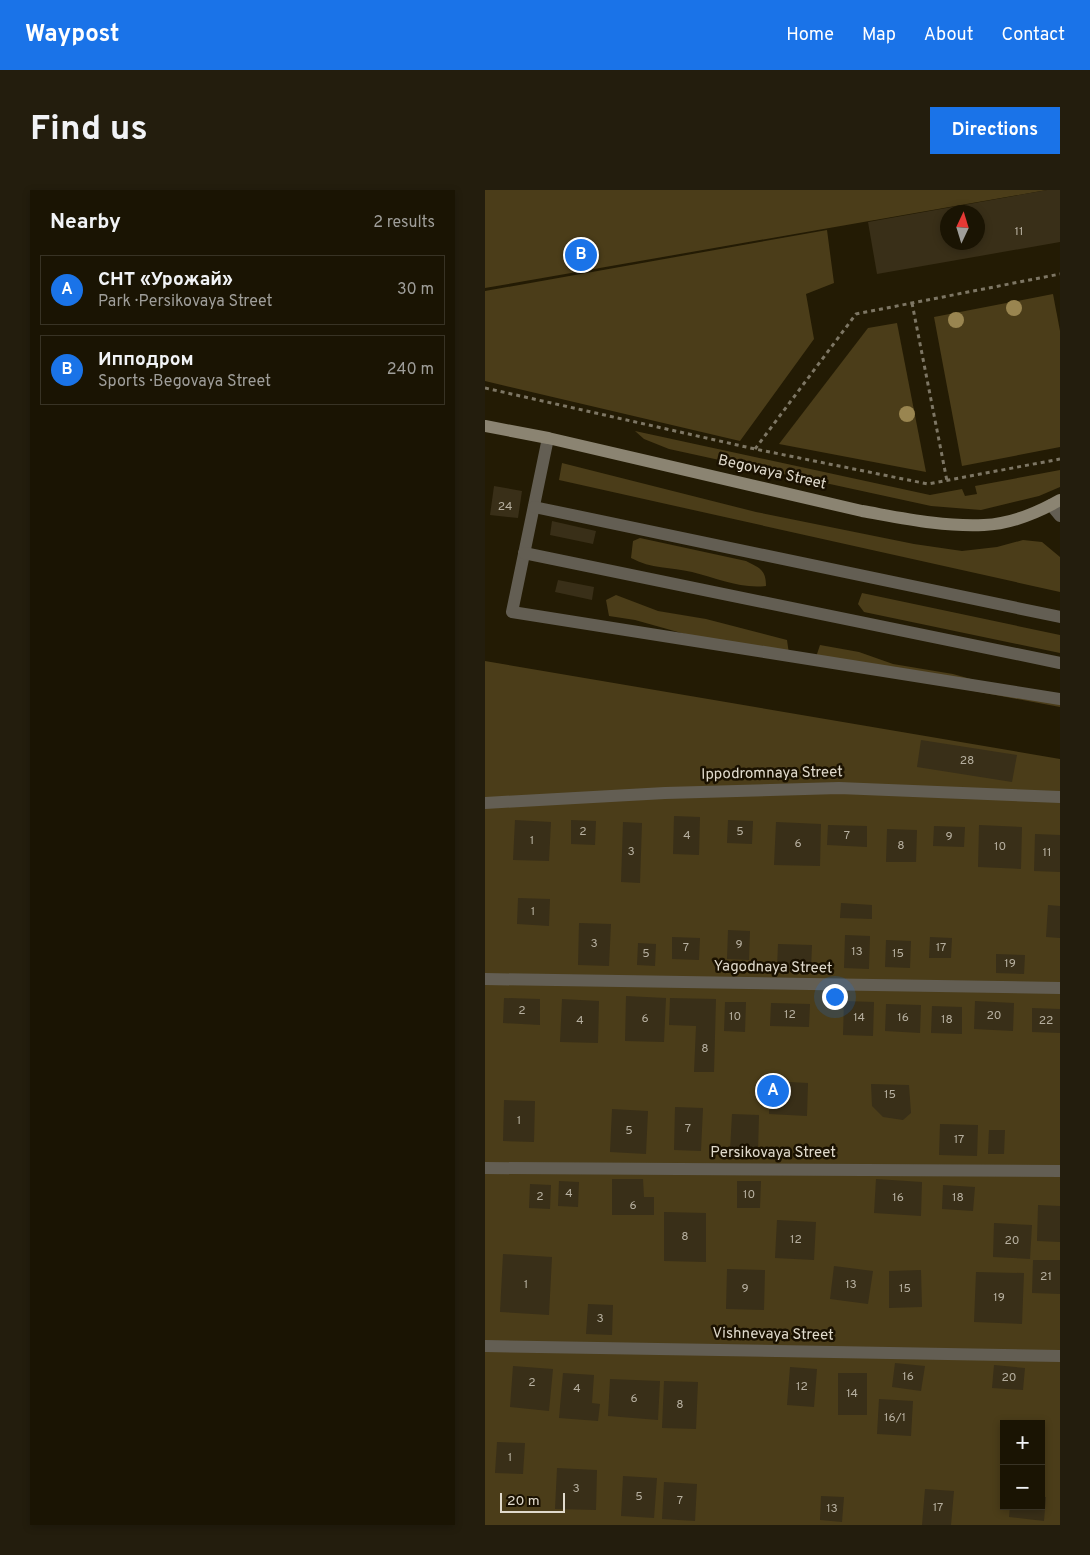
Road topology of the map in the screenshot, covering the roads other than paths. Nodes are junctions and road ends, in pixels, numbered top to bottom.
1 (485, 426) edge
2 (548, 438) junction
3 (1056, 502) edge
4 (534, 507) junction
5 (1060, 516) edge
6 (524, 553) junction
7 (1060, 617) edge
8 (1060, 663) edge
9 (1060, 699) edge
10 (1060, 797) edge
11 (485, 803) edge
12 (485, 979) edge
13 (1060, 988) edge
14 (485, 1168) edge
15 (1060, 1170) edge
16 (485, 1346) edge
17 (1060, 1356) edge

1 - 2 street, Begovaya Street
2 - 3 street, Begovaya Street
2 - 4 street
3 - 5 street
4 - 6 street
4 - 7 street
6 - 8 street
6 - 9 street
10 - 11 street, Ippodromnaya Street
12 - 13 street, Yagodnaya Street
14 - 15 street, Persikovaya Street
16 - 17 street, Vishnevaya Street

